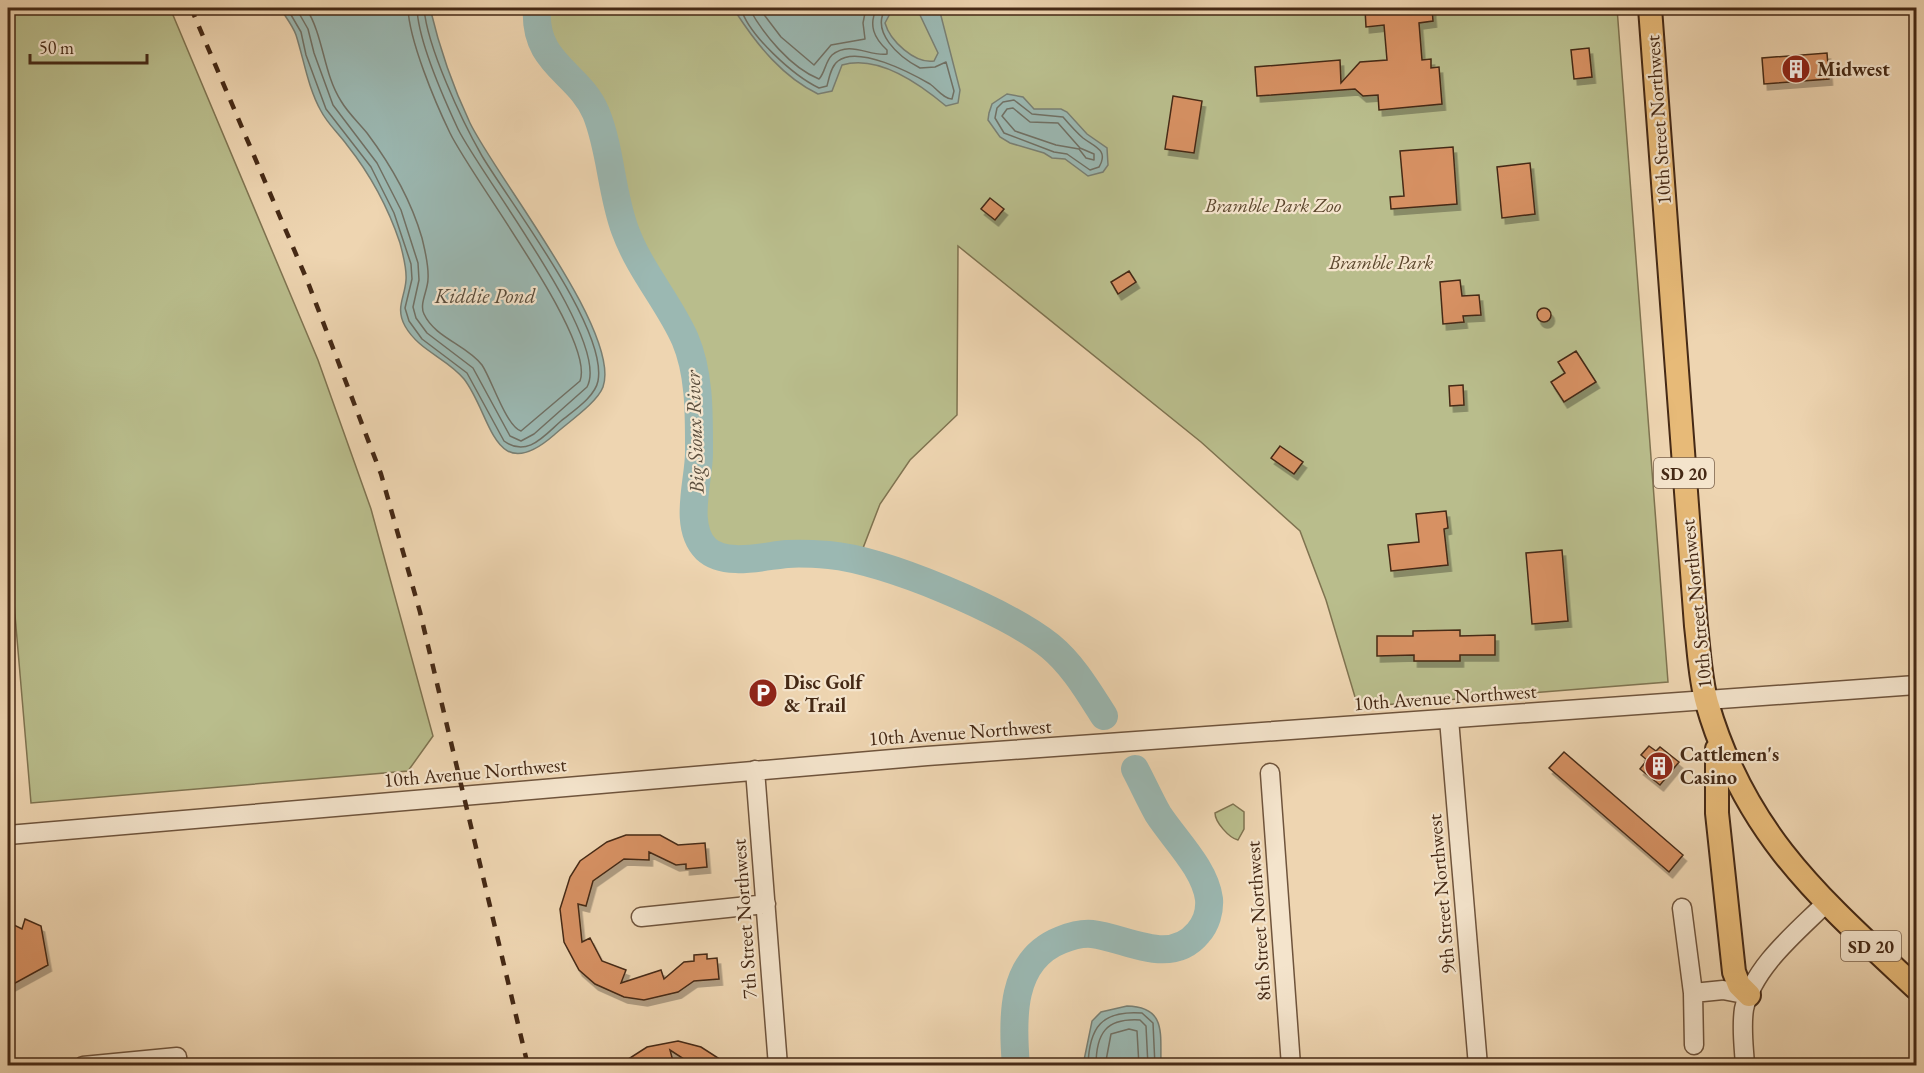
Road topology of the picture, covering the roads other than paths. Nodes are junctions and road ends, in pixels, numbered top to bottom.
1 (1650, 8) edge
2 (1917, 685) edge
3 (1706, 701) junction
4 (1449, 719) junction
5 (1718, 735) junction
6 (755, 770) junction
7 (1270, 773) dead end
8 (8, 836) edge
9 (1826, 903) junction
10 (766, 904) junction
11 (1682, 908) dead end
12 (641, 917) dead end
13 (1917, 988) edge
14 (1693, 993) junction
15 (1749, 995) junction
16 (1694, 1045) dead end
17 (177, 1061) edge
18 (83, 1065) edge
19 (778, 1065) edge
20 (1291, 1065) edge
21 (1479, 1065) edge
22 (1745, 1065) edge

1 - 3 main road, 10th Street Northwest / SD 20
2 - 3 street, 10th Avenue Northwest
3 - 4 street, 10th Avenue Northwest
3 - 5 main road, 10th Street Northwest / SD 20
4 - 6 street, 10th Avenue Northwest
4 - 21 street, 9th Street Northwest
5 - 9 main road, 10th Street Northwest / SD 20
5 - 15 main road
6 - 8 street, 10th Avenue Northwest
6 - 10 street, 7th Street Northwest
7 - 20 street, 8th Street Northwest
9 - 13 main road, SD 20
9 - 15 street
10 - 12 street
10 - 19 street, 7th Street Northwest
11 - 14 street
14 - 15 street
14 - 16 street
15 - 22 street
17 - 18 street

